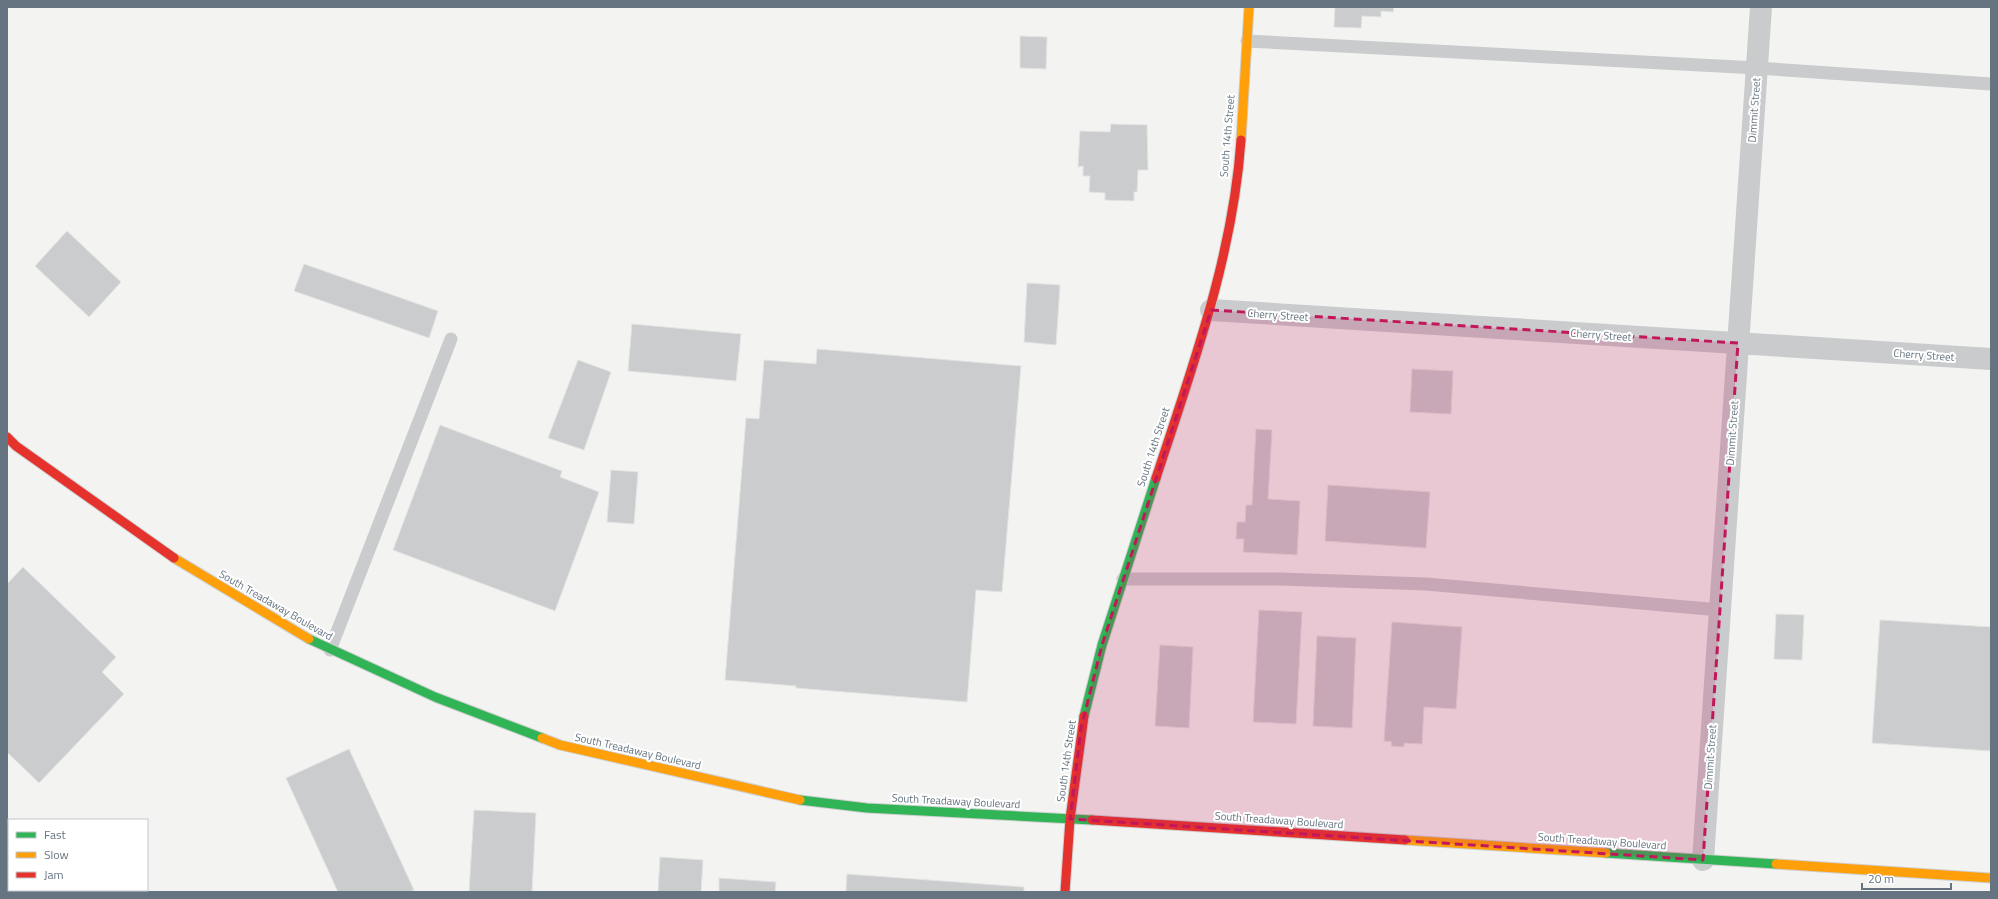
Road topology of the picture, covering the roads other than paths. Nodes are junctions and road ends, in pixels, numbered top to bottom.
1 (1250, 7) edge
2 (1761, 7) edge
3 (1247, 41) junction
4 (1757, 68) junction
5 (1991, 84) edge
6 (1211, 310) junction
7 (452, 339) dead end
8 (1738, 343) junction
9 (1991, 359) edge
10 (7, 437) edge
11 (1123, 579) junction
12 (1720, 610) junction
13 (330, 650) junction
14 (1070, 819) junction
15 (1703, 860) junction
16 (1991, 878) edge
17 (1065, 892) edge

1 - 3 main road, South 14th Street
2 - 4 street, Dimmit Street
3 - 4 lane
3 - 6 main road, South 14th Street
4 - 5 lane
4 - 8 street, Dimmit Street
6 - 8 street, Cherry Street
6 - 11 main road, South 14th Street
7 - 13 lane
8 - 9 street, Cherry Street
8 - 12 street, Dimmit Street
10 - 13 main road, South Treadaway Boulevard
11 - 12 lane
11 - 14 main road, South 14th Street
12 - 15 street, Dimmit Street
13 - 14 main road, South Treadaway Boulevard
14 - 15 main road, South Treadaway Boulevard
14 - 17 main road, South 14th Street
15 - 16 main road, South Treadaway Boulevard

